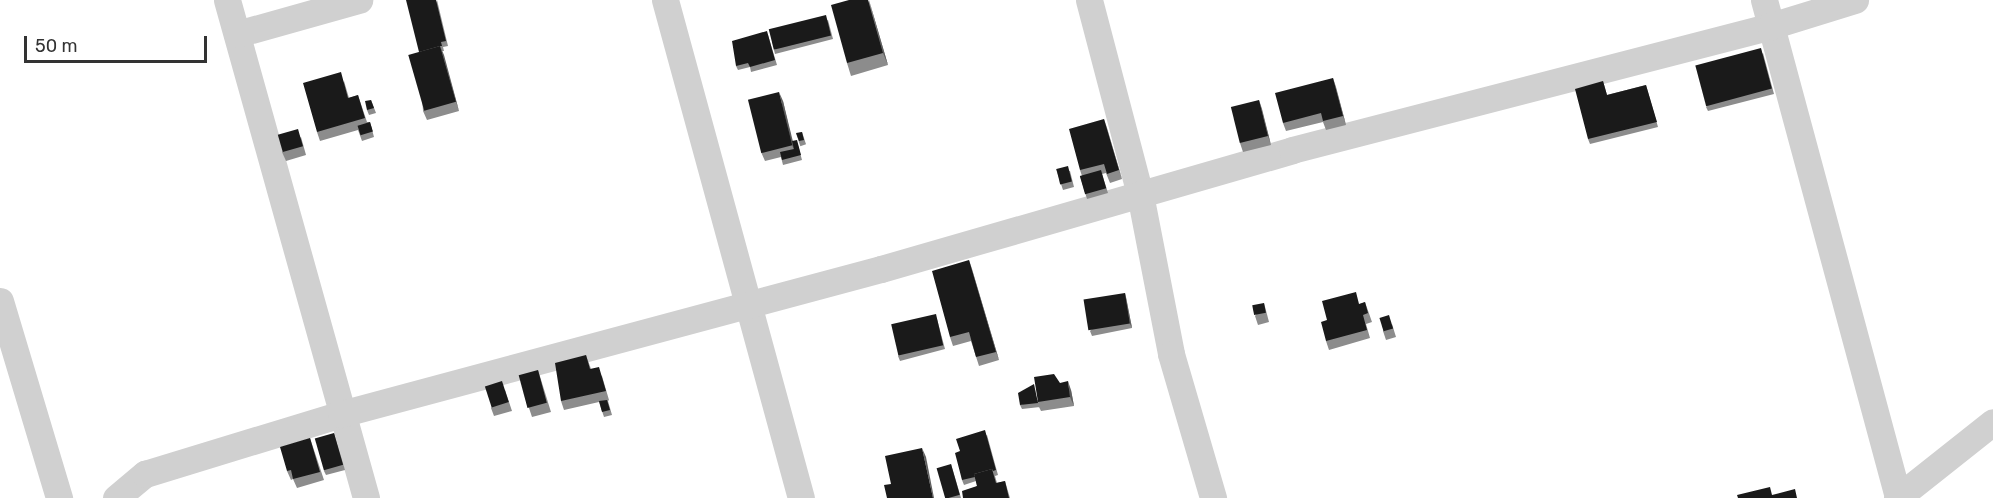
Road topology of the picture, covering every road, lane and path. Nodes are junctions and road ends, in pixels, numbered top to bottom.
1 (227, 0) edge
2 (359, 0) edge
3 (665, 0) edge
4 (1089, 0) edge
5 (1764, 0) edge
6 (1855, 0) edge
7 (1771, 26) junction
8 (237, 34) junction
9 (1140, 194) junction
10 (0, 301) edge
11 (748, 306) junction
12 (341, 414) junction
13 (1993, 422) edge
14 (1897, 497) edge
15 (59, 498) edge
16 (116, 498) edge
17 (366, 498) edge
18 (801, 498) edge
19 (1214, 498) edge

1 - 8 street
2 - 8 street
3 - 11 street
4 - 9 street
5 - 7 street
6 - 7 street
7 - 9 street
7 - 14 street
8 - 12 street
9 - 11 street
9 - 19 street
10 - 15 street
11 - 12 street
11 - 18 street
12 - 16 street
12 - 17 street
13 - 14 street

